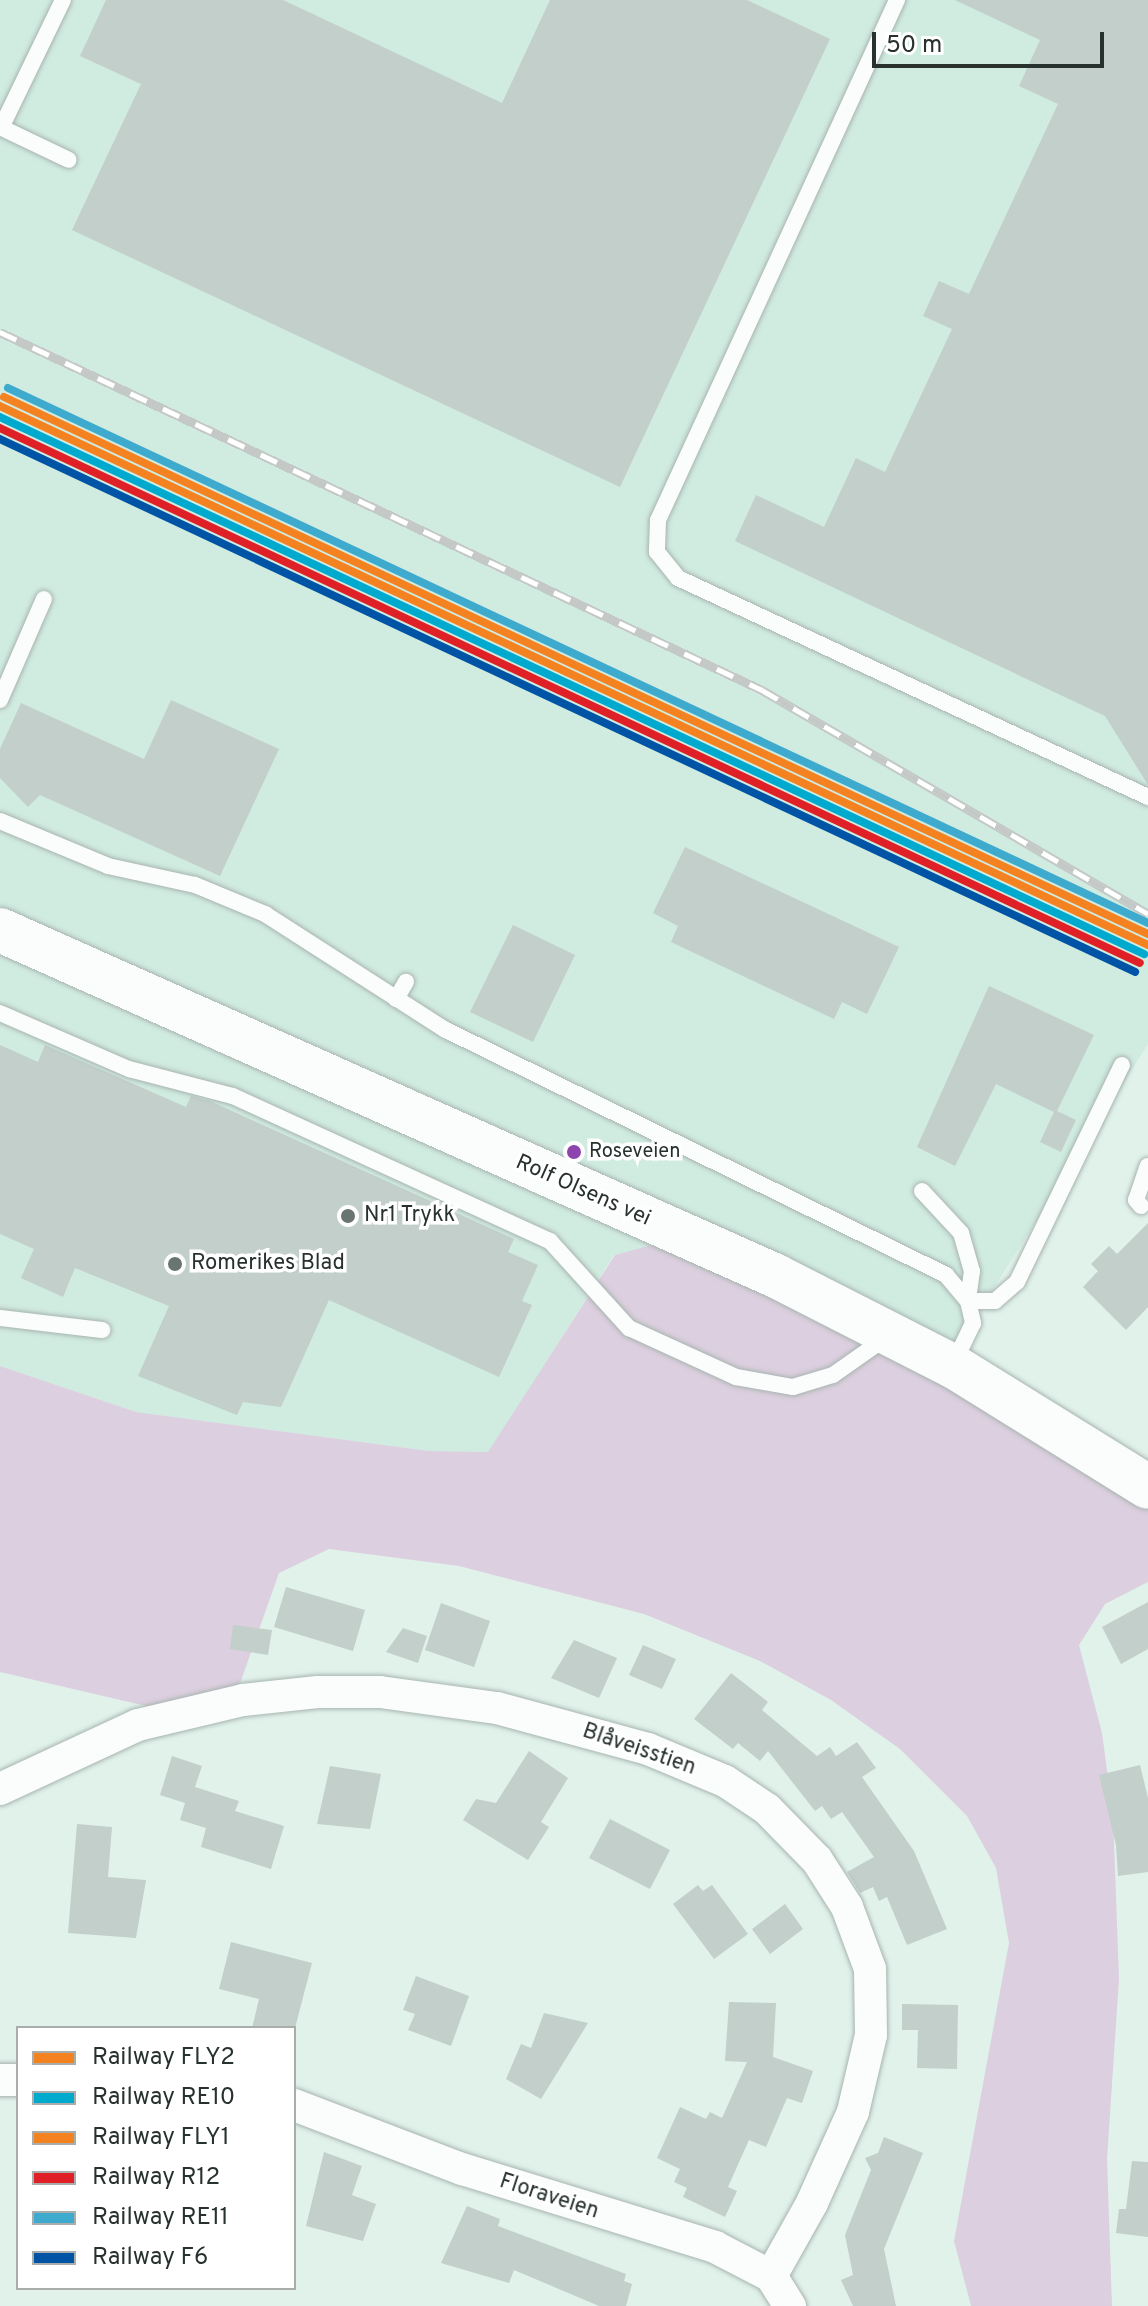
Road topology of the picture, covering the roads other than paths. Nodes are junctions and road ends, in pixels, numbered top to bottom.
1 (63, 0) edge
2 (897, 0) edge
3 (0, 127) edge
4 (69, 160) dead end
5 (44, 599) dead end
6 (0, 700) edge
7 (1148, 797) edge
8 (0, 821) edge
9 (0, 930) edge
10 (406, 982) dead end
11 (396, 999) junction
12 (0, 1013) edge
13 (1122, 1065) dead end
14 (1148, 1166) edge
15 (922, 1191) dead end
16 (1141, 1206) dead end
17 (968, 1301) junction
18 (0, 1318) edge
19 (102, 1330) dead end
20 (892, 1334) junction
21 (953, 1366) junction
22 (1148, 1487) edge
23 (0, 1789) edge
24 (296, 2106) edge
25 (771, 2276) junction
26 (790, 2306) edge

1 - 3 lane
2 - 7 lane
3 - 4 lane
5 - 6 lane
8 - 11 lane
9 - 20 main road, Rolf Olsens vei
10 - 11 lane
11 - 17 lane
12 - 20 lane
13 - 17 lane
14 - 16 lane
15 - 17 lane
17 - 21 lane
18 - 19 lane
20 - 21 main road, Rolf Olsens vei
21 - 22 main road, Rolf Olsens vei
23 - 25 street, Blåveisstien
24 - 25 street, Floraveien
25 - 26 street

